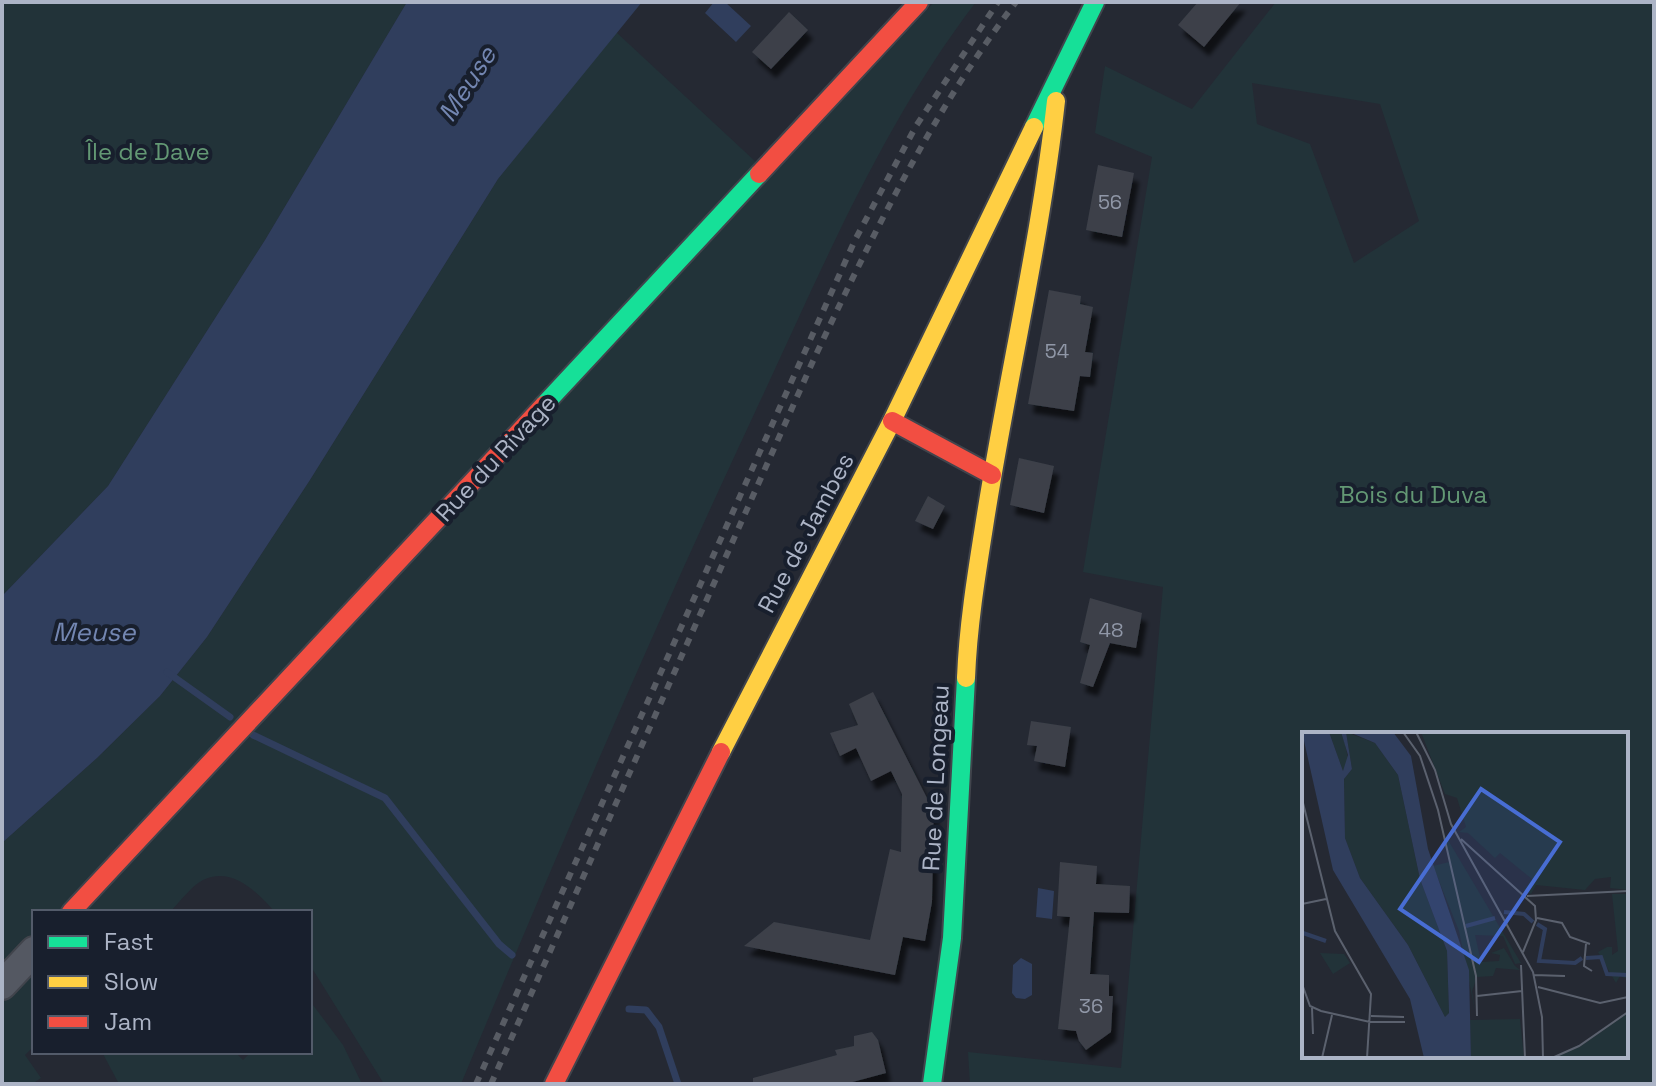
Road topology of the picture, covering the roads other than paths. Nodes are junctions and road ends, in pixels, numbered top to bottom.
1 (919, 2) edge
2 (1086, 5) edge
3 (1058, 74) junction
4 (892, 421) junction
5 (992, 475) junction
6 (73, 910) edge
7 (32, 953) edge
8 (2, 985) edge
9 (554, 1084) edge
10 (932, 1084) edge

1 - 6 street, Rue du Rivage
2 - 3 street, Rue de Jambes
3 - 4 street, Rue de Jambes
3 - 5 street, Rue de Longeau
4 - 5 street
4 - 9 street, Rue de Jambes
5 - 10 street, Rue de Longeau
7 - 8 street

